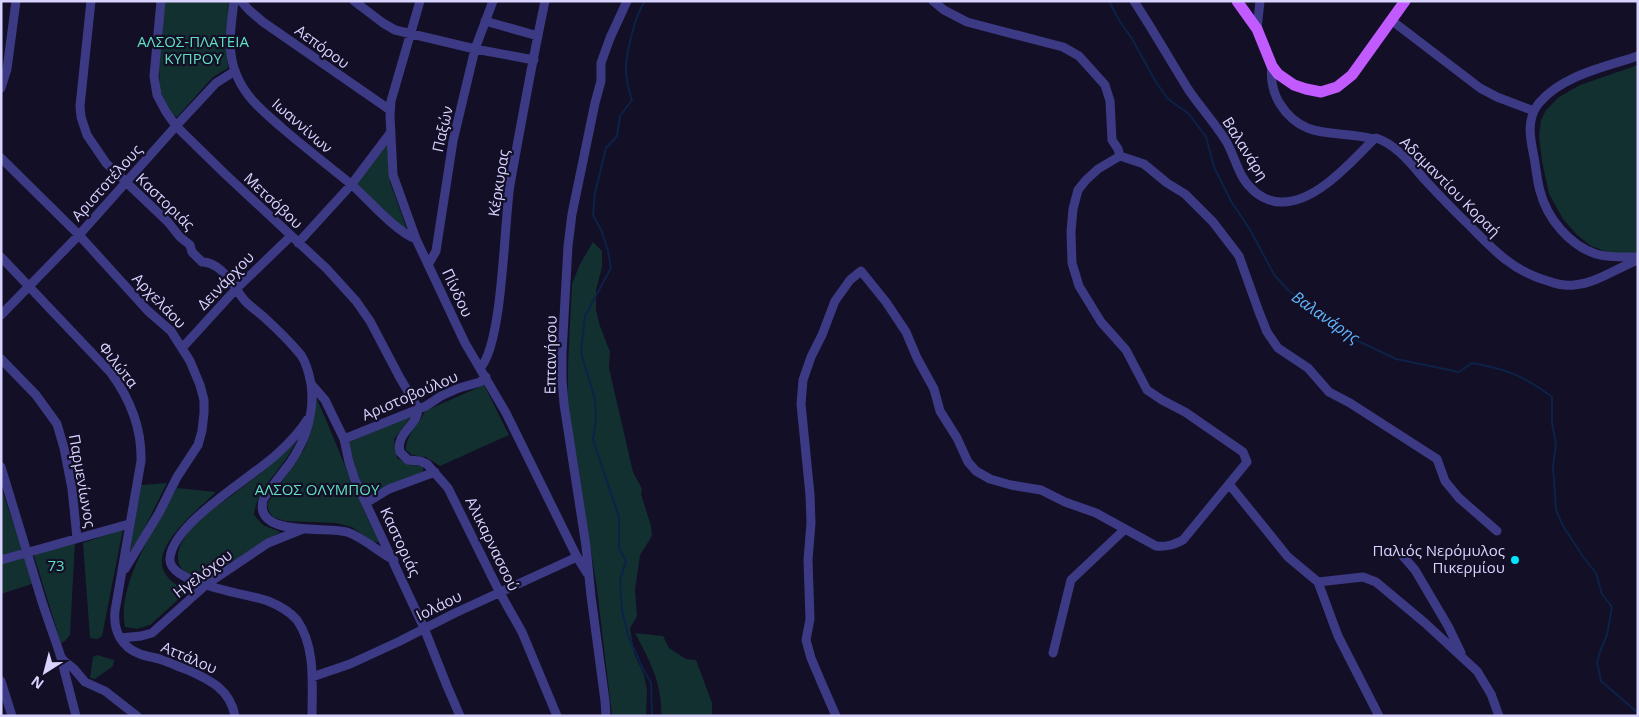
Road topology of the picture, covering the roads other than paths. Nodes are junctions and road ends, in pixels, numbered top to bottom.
1 (16, 1) edge
2 (91, 1) edge
3 (161, 1) edge
4 (234, 1) edge
5 (241, 1) edge
6 (354, 1) edge
7 (420, 1) edge
8 (493, 1) edge
9 (545, 1) edge
10 (627, 1) edge
11 (933, 1) edge
12 (1134, 1) edge
13 (1237, 1) edge
14 (1260, 1) edge
15 (1405, 1) edge
16 (1391, 20) junction
17 (485, 21) junction
18 (1257, 28) junction
19 (411, 34) junction
20 (538, 36) junction
21 (475, 49) junction
22 (1638, 56) edge
23 (534, 60) junction
24 (1272, 66) junction
25 (235, 71) junction
26 (1, 88) edge
27 (390, 110) junction
28 (1534, 111) junction
29 (176, 126) junction
30 (391, 132) junction
31 (1374, 140) junction
32 (1120, 156) junction
33 (1, 158) edge
34 (126, 183) junction
35 (352, 185) junction
36 (79, 235) junction
37 (291, 236) junction
38 (416, 239) junction
39 (298, 243) junction
40 (1, 257) edge
41 (1638, 258) edge
42 (428, 265) junction
43 (29, 286) junction
44 (236, 289) junction
45 (1, 315) edge
46 (183, 347) junction
47 (1, 360) edge
48 (480, 368) junction
49 (486, 377) junction
50 (311, 384) junction
51 (418, 408) junction
52 (310, 416) junction
53 (344, 440) junction
54 (1, 467) edge
55 (435, 472) junction
56 (1229, 484) junction
57 (366, 502) junction
58 (129, 524) junction
59 (303, 529) junction
60 (1125, 529) junction
61 (1497, 531) dead end
62 (77, 538) junction
63 (28, 552) junction
64 (1402, 555) dead end
65 (577, 557) junction
66 (1, 560) edge
67 (394, 560) junction
68 (122, 574) junction
69 (589, 575) junction
70 (1318, 582) junction
71 (206, 584) junction
72 (500, 593) junction
73 (424, 628) junction
74 (120, 638) junction
75 (1054, 653) dead end
76 (60, 654) junction
77 (1463, 658) junction
78 (312, 677) junction
79 (1, 681) edge
80 (12, 716) edge
81 (76, 716) edge
82 (137, 716) edge
83 (235, 716) edge
84 (312, 716) edge
85 (459, 716) edge
86 (557, 716) edge
87 (606, 716) edge
88 (836, 716) edge
89 (1380, 716) edge
90 (1499, 716) edge

1 - 26 street
2 - 34 street, Καστοριάς
3 - 29 street, Μετσόβου
4 - 25 street, Ιωαννίνων
5 - 27 street, Αεπόρου
6 - 19 street
7 - 19 street, Πίνδου
8 - 17 street, Παξών
9 - 20 street, Κέρκυρας
10 - 69 street, Επτανήσου
11 - 32 street
12 - 31 street, Βαλανάρη
13 - 18 main road
14 - 18 street
15 - 16 main road
16 - 24 main road
16 - 28 street
17 - 20 street
17 - 21 street, Παξών
18 - 24 main road
19 - 21 street
19 - 27 street, Πίνδου
20 - 23 street, Κέρκυρας
21 - 23 street
21 - 42 street, Παξών
22 - 28 street
23 - 48 street, Κέρκυρας
24 - 31 street, Αδαμαντίου Κοραή
25 - 29 street, Αριστοτέλους
25 - 35 street, Ιωαννίνων
27 - 30 street, Πίνδου
28 - 41 street
29 - 34 street, Αριστοτέλους
29 - 37 street, Μετσόβου
30 - 35 street
30 - 38 street, Πίνδου
31 - 41 street, Αδαμαντίου Κοραή
32 - 56 street
32 - 61 street
33 - 36 street, Αρχελάου
34 - 36 street, Αριστοτέλους
34 - 44 street, Καστοριάς
35 - 38 street, Ιωαννίνων
35 - 39 street
36 - 43 street, Αριστοτέλους
36 - 46 street, Αρχελάου
37 - 39 street, Μετσόβου
37 - 44 street, Δεινάρχου
38 - 42 street, Πίνδου
39 - 51 street, Μετσόβου
40 - 43 street, Φιλώτα
42 - 48 street, Πίνδου
43 - 45 street, Αριστοτέλους
43 - 58 street, Φιλώτα
44 - 46 street, Δεινάρχου
44 - 50 street, Καστοριάς
46 - 68 street, Αρχελάου
47 - 62 street, Παρμενίωνος
48 - 49 street, Πίνδου
49 - 51 street, Αριστοβούλου
49 - 65 street, Πίνδου
50 - 52 street, Καστοριάς
50 - 53 street, Καστοριάς
51 - 53 street, Αριστοβούλου
51 - 55 street, Αλικαρνασσού
52 - 59 street, Καστοριάς
52 - 71 street
53 - 57 street, Καστοριάς
54 - 63 street
55 - 57 street
55 - 72 street, Αλικαρνασσού
56 - 60 street
56 - 70 street
57 - 67 street, Καστοριάς
58 - 62 street
58 - 68 street, Φιλώτα
59 - 67 street
59 - 71 street, Ηγελόχου
60 - 75 street
60 - 88 street
62 - 63 street
63 - 66 street
63 - 76 street
64 - 77 street
65 - 69 street, Πίνδου
65 - 72 street, Ιολάου
67 - 73 street, Καστοριάς
68 - 74 street, Φιλώτα
69 - 87 street, Επτανήσου
70 - 77 street
70 - 89 street
71 - 74 street, Ηγελόχου
71 - 78 street
72 - 73 street, Ιολάου
72 - 86 street, Αλικαρνασσού
73 - 78 street, Ιολάου
73 - 85 street, Καστοριάς
74 - 83 street, Αττάλου
76 - 81 street
76 - 82 street
77 - 90 street
78 - 84 street
79 - 80 street

